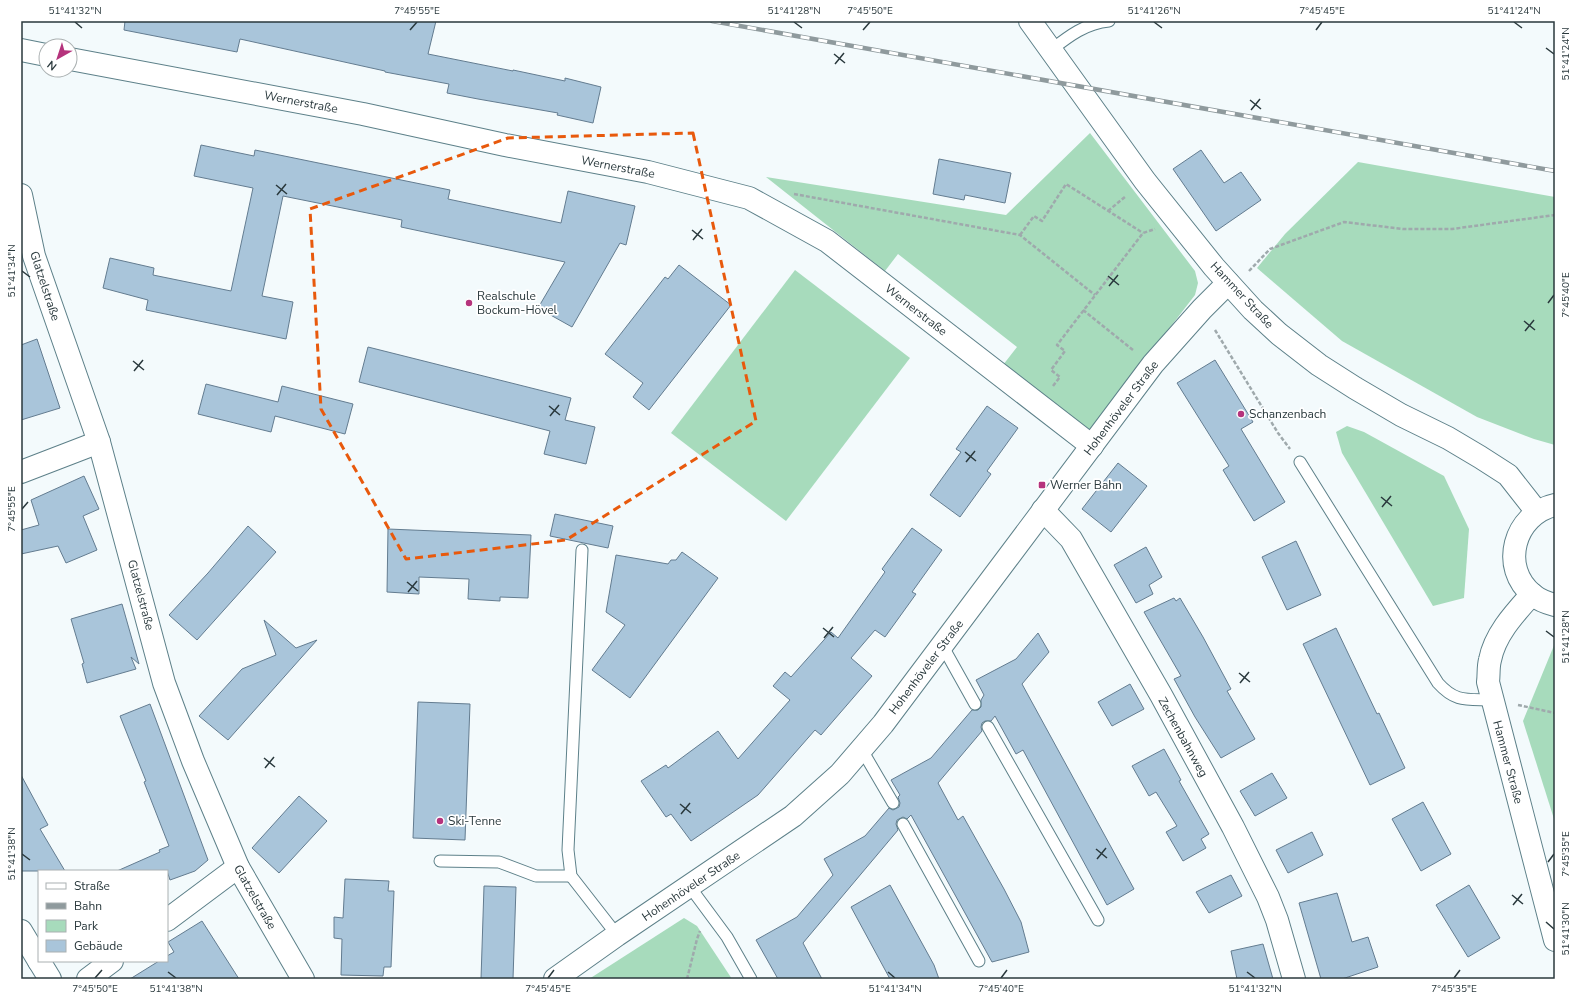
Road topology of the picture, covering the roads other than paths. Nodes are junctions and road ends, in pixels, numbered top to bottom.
1 (1030, 21) edge
2 (1110, 21) edge
3 (21, 50) edge
4 (1051, 50) junction
5 (38, 53) edge
6 (78, 61) edge
7 (21, 194) edge
8 (1231, 285) junction
9 (99, 442) junction
10 (1092, 446) junction
11 (1300, 462) road end
12 (21, 472) edge
13 (1546, 509) edge
14 (1044, 510) junction
15 (582, 550) dead end
16 (1532, 594) junction
17 (1555, 605) edge
18 (942, 645) junction
19 (1492, 700) junction
20 (975, 704) dead end
21 (988, 727) dead end
22 (862, 750) junction
23 (893, 803) dead end
24 (903, 824) dead end
25 (440, 861) dead end
26 (238, 867) junction
27 (571, 876) junction
28 (690, 887) junction
29 (168, 919) edge
30 (1098, 920) dead end
31 (21, 931) edge
32 (617, 935) junction
33 (1555, 940) edge
34 (38, 959) edge
35 (979, 961) dead end
36 (40, 962) edge
37 (111, 962) edge
38 (50, 979) edge
39 (88, 979) edge
40 (302, 979) edge
41 (555, 979) edge
42 (751, 979) edge
43 (1294, 979) edge

1 - 4 street, Hammer Straße
2 - 4 lane
3 - 5 street
4 - 8 street, Hammer Straße
6 - 10 street, Wernerstraße
7 - 9 street, Glatzelstraße
8 - 10 street, Hohenhöveler Straße
8 - 13 street, Hammer Straße
9 - 12 street
9 - 26 street, Glatzelstraße
10 - 14 street, Hohenhöveler Straße
11 - 19 lane
13 - 16 street
14 - 18 street, Hohenhöveler Straße
14 - 43 street, Zechenbahnweg
15 - 27 lane
16 - 17 street
16 - 19 street, Hammer Straße
18 - 20 lane
18 - 22 street, Hohenhöveler Straße
19 - 33 street, Hammer Straße
21 - 30 lane
22 - 23 lane
22 - 28 street, Hohenhöveler Straße
24 - 35 lane
25 - 27 lane
26 - 29 street
26 - 40 street, Glatzelstraße
27 - 32 lane
28 - 32 street, Hohenhöveler Straße
28 - 42 lane
31 - 34 street
32 - 41 street, Hohenhöveler Straße
36 - 38 street
37 - 39 street

